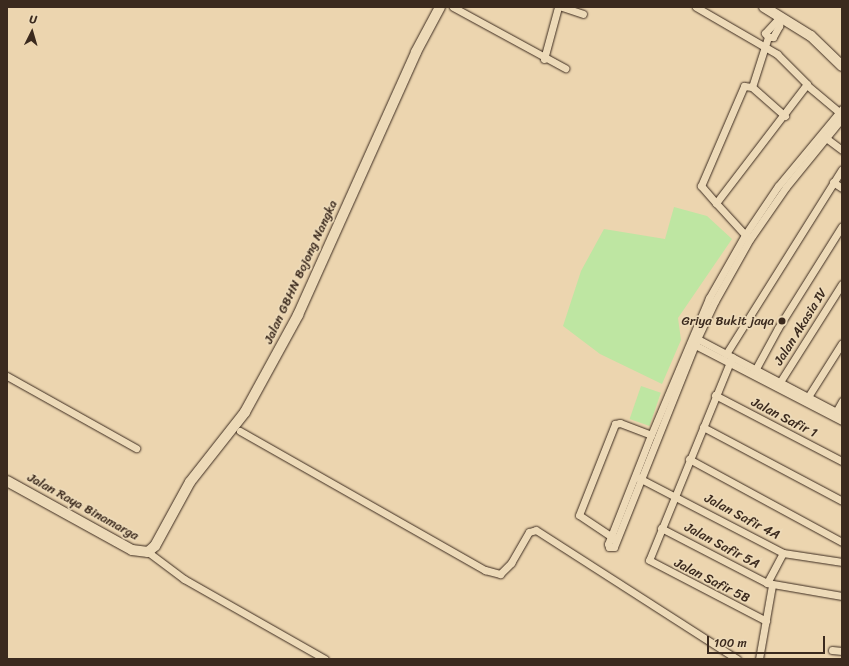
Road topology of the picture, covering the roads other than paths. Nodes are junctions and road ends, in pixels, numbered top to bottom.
1 (440, 7) edge
2 (453, 7) edge
3 (558, 7) edge
4 (562, 7) edge
5 (696, 7) edge
6 (764, 7) edge
7 (583, 14) dead end
8 (778, 15) edge
9 (764, 48) junction
10 (842, 58) edge
11 (544, 59) junction
12 (842, 66) edge
13 (564, 68) dead end
14 (808, 86) junction
15 (752, 87) junction
16 (841, 113) edge
17 (785, 116) junction
18 (824, 136) junction
19 (842, 150) edge
20 (842, 169) edge
21 (832, 182) junction
22 (842, 188) edge
23 (716, 203) junction
24 (842, 226) edge
25 (748, 237) junction
26 (842, 284) edge
27 (693, 341) junction
28 (842, 343) edge
29 (729, 358) junction
30 (754, 372) junction
31 (7, 376) edge
32 (780, 382) junction
33 (715, 395) junction
34 (807, 399) junction
35 (842, 401) edge
36 (839, 414) edge
37 (842, 421) edge
38 (703, 427) junction
39 (240, 431) dead end
40 (651, 435) junction
41 (136, 448) dead end
42 (689, 459) junction
43 (842, 461) edge
44 (638, 478) junction
45 (7, 480) edge
46 (675, 495) junction
47 (842, 501) edge
48 (661, 528) junction
49 (842, 542) edge
50 (148, 552) junction
51 (783, 553) junction
52 (842, 562) edge
53 (770, 584) junction
54 (842, 596) edge
55 (766, 621) junction
56 (832, 650) dead end
57 (842, 651) edge
58 (325, 659) edge
59 (737, 659) edge
60 (759, 659) edge

1 - 50 street, Jalan GBHN Bojong Nangka
2 - 11 street
3 - 11 street
4 - 7 street
5 - 9 street
6 - 8 street
8 - 9 street
8 - 10 street
8 - 12 street
9 - 14 street
9 - 15 street
11 - 13 street
14 - 16 street
14 - 17 street
15 - 17 street
15 - 23 street
16 - 18 street
17 - 23 street
18 - 19 street
18 - 25 street
20 - 21 street
21 - 22 street
21 - 29 street
23 - 25 street
24 - 30 street
25 - 27 street
26 - 32 street, Jalan Akasia IV
27 - 29 street
27 - 40 street
27 - 44 street
28 - 34 street
29 - 30 street
29 - 33 street
30 - 32 street
30 - 34 street
31 - 41 street
32 - 34 street
33 - 38 street
33 - 43 street, Jalan Safir 1
34 - 36 street
34 - 37 street
35 - 36 street
38 - 42 street
38 - 47 street
39 - 59 street
40 - 44 street
40 - 44 street
42 - 46 street
42 - 49 street
44 - 46 street, Jalan Safir 4A
45 - 50 street, Jalan Raya Binamarga
46 - 48 street
46 - 51 street, Jalan Safir 4A
48 - 53 street, Jalan Safir 5A
48 - 55 street, Jalan Safir 5B
50 - 58 street
51 - 52 street, Jalan Safir 4A
51 - 53 street
53 - 54 street, Jalan Safir 5A
53 - 55 street
55 - 60 street
56 - 57 street

